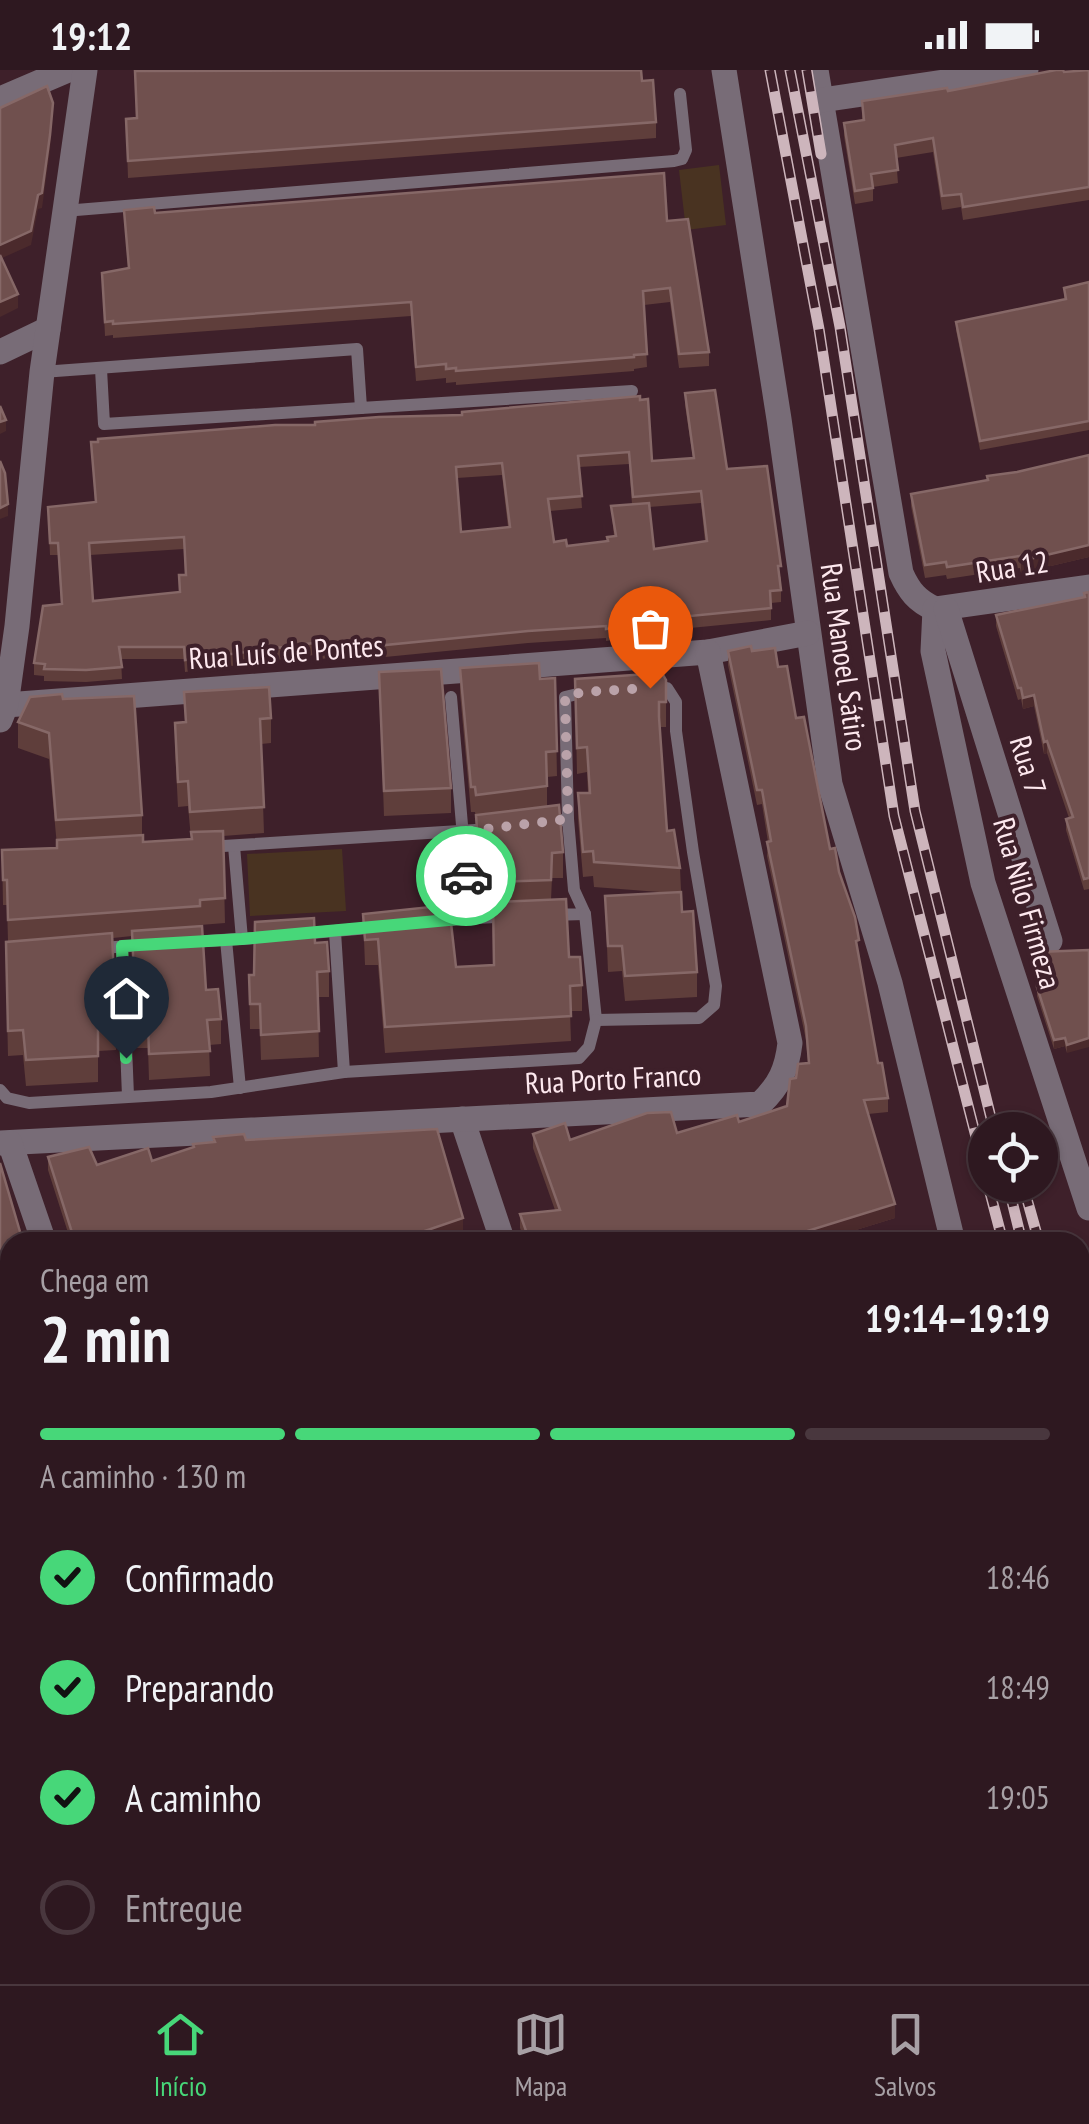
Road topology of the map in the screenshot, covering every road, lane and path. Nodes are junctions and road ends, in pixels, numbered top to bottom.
1 (68, 70) edge
2 (85, 70) edge
3 (724, 70) edge
4 (816, 70) edge
5 (1026, 70) edge
6 (680, 94) dead end
7 (0, 99) edge
8 (822, 100) junction
9 (64, 211) junction
10 (48, 329) junction
11 (0, 352) edge
12 (101, 369) junction
13 (42, 372) junction
14 (632, 391) dead end
15 (361, 408) junction
16 (27, 528) junction
17 (0, 540) edge
18 (1089, 587) edge
19 (940, 609) junction
20 (808, 634) junction
21 (708, 652) junction
22 (634, 689) edge
23 (600, 691) edge
24 (451, 697) dead end
25 (3, 712) edge
26 (568, 819) junction
27 (530, 824) edge
28 (513, 826) edge
29 (461, 832) junction
30 (234, 846) junction
31 (196, 847) edge
32 (584, 914) junction
33 (470, 918) junction
34 (412, 924) edge
35 (393, 926) edge
36 (335, 932) junction
37 (242, 939) junction
38 (226, 940) junction
39 (1050, 941) dead end
40 (174, 943) edge
41 (157, 944) edge
42 (122, 946) junction
43 (88, 949) edge
44 (596, 1020) junction
45 (344, 1072) junction
46 (240, 1088) junction
47 (0, 1090) edge
48 (128, 1096) junction
49 (462, 1119) junction
50 (5, 1143) edge
51 (1089, 1208) edge
52 (40, 1232) edge
53 (500, 1232) edge
54 (951, 1232) edge

1 - 7 street
2 - 9 street
3 - 20 street, Rua Manoel Sátiro
4 - 8 street
5 - 8 street
6 - 9 lane
8 - 19 street
9 - 10 street
10 - 11 street
10 - 13 street
12 - 13 lane
12 - 15 lane
12 - 15 lane
13 - 16 street
14 - 15 lane
16 - 17 street
16 - 25 street
18 - 19 street, Rua 12
19 - 39 street, Rua 7
19 - 51 street, Rua Nilo Firmeza
20 - 21 street, Rua Luís de Pontes
20 - 54 street, Rua Manoel Sátiro
21 - 25 street, Rua Luís de Pontes
21 - 49 street, Rua Porto Franco
22 - 44 lane
23 - 26 lane
24 - 29 lane
26 - 27 lane
26 - 32 lane
28 - 29 lane
29 - 30 lane
29 - 33 lane
30 - 31 lane
30 - 37 lane
32 - 33 lane
32 - 44 lane
33 - 34 lane
35 - 36 lane
36 - 37 lane
36 - 45 lane
37 - 38 lane
38 - 40 lane
38 - 46 lane
41 - 42 lane
42 - 43 lane
42 - 48 lane
44 - 45 lane
45 - 46 lane
46 - 48 lane
47 - 48 lane
49 - 50 street, Rua Porto Franco
49 - 53 street
50 - 52 street

